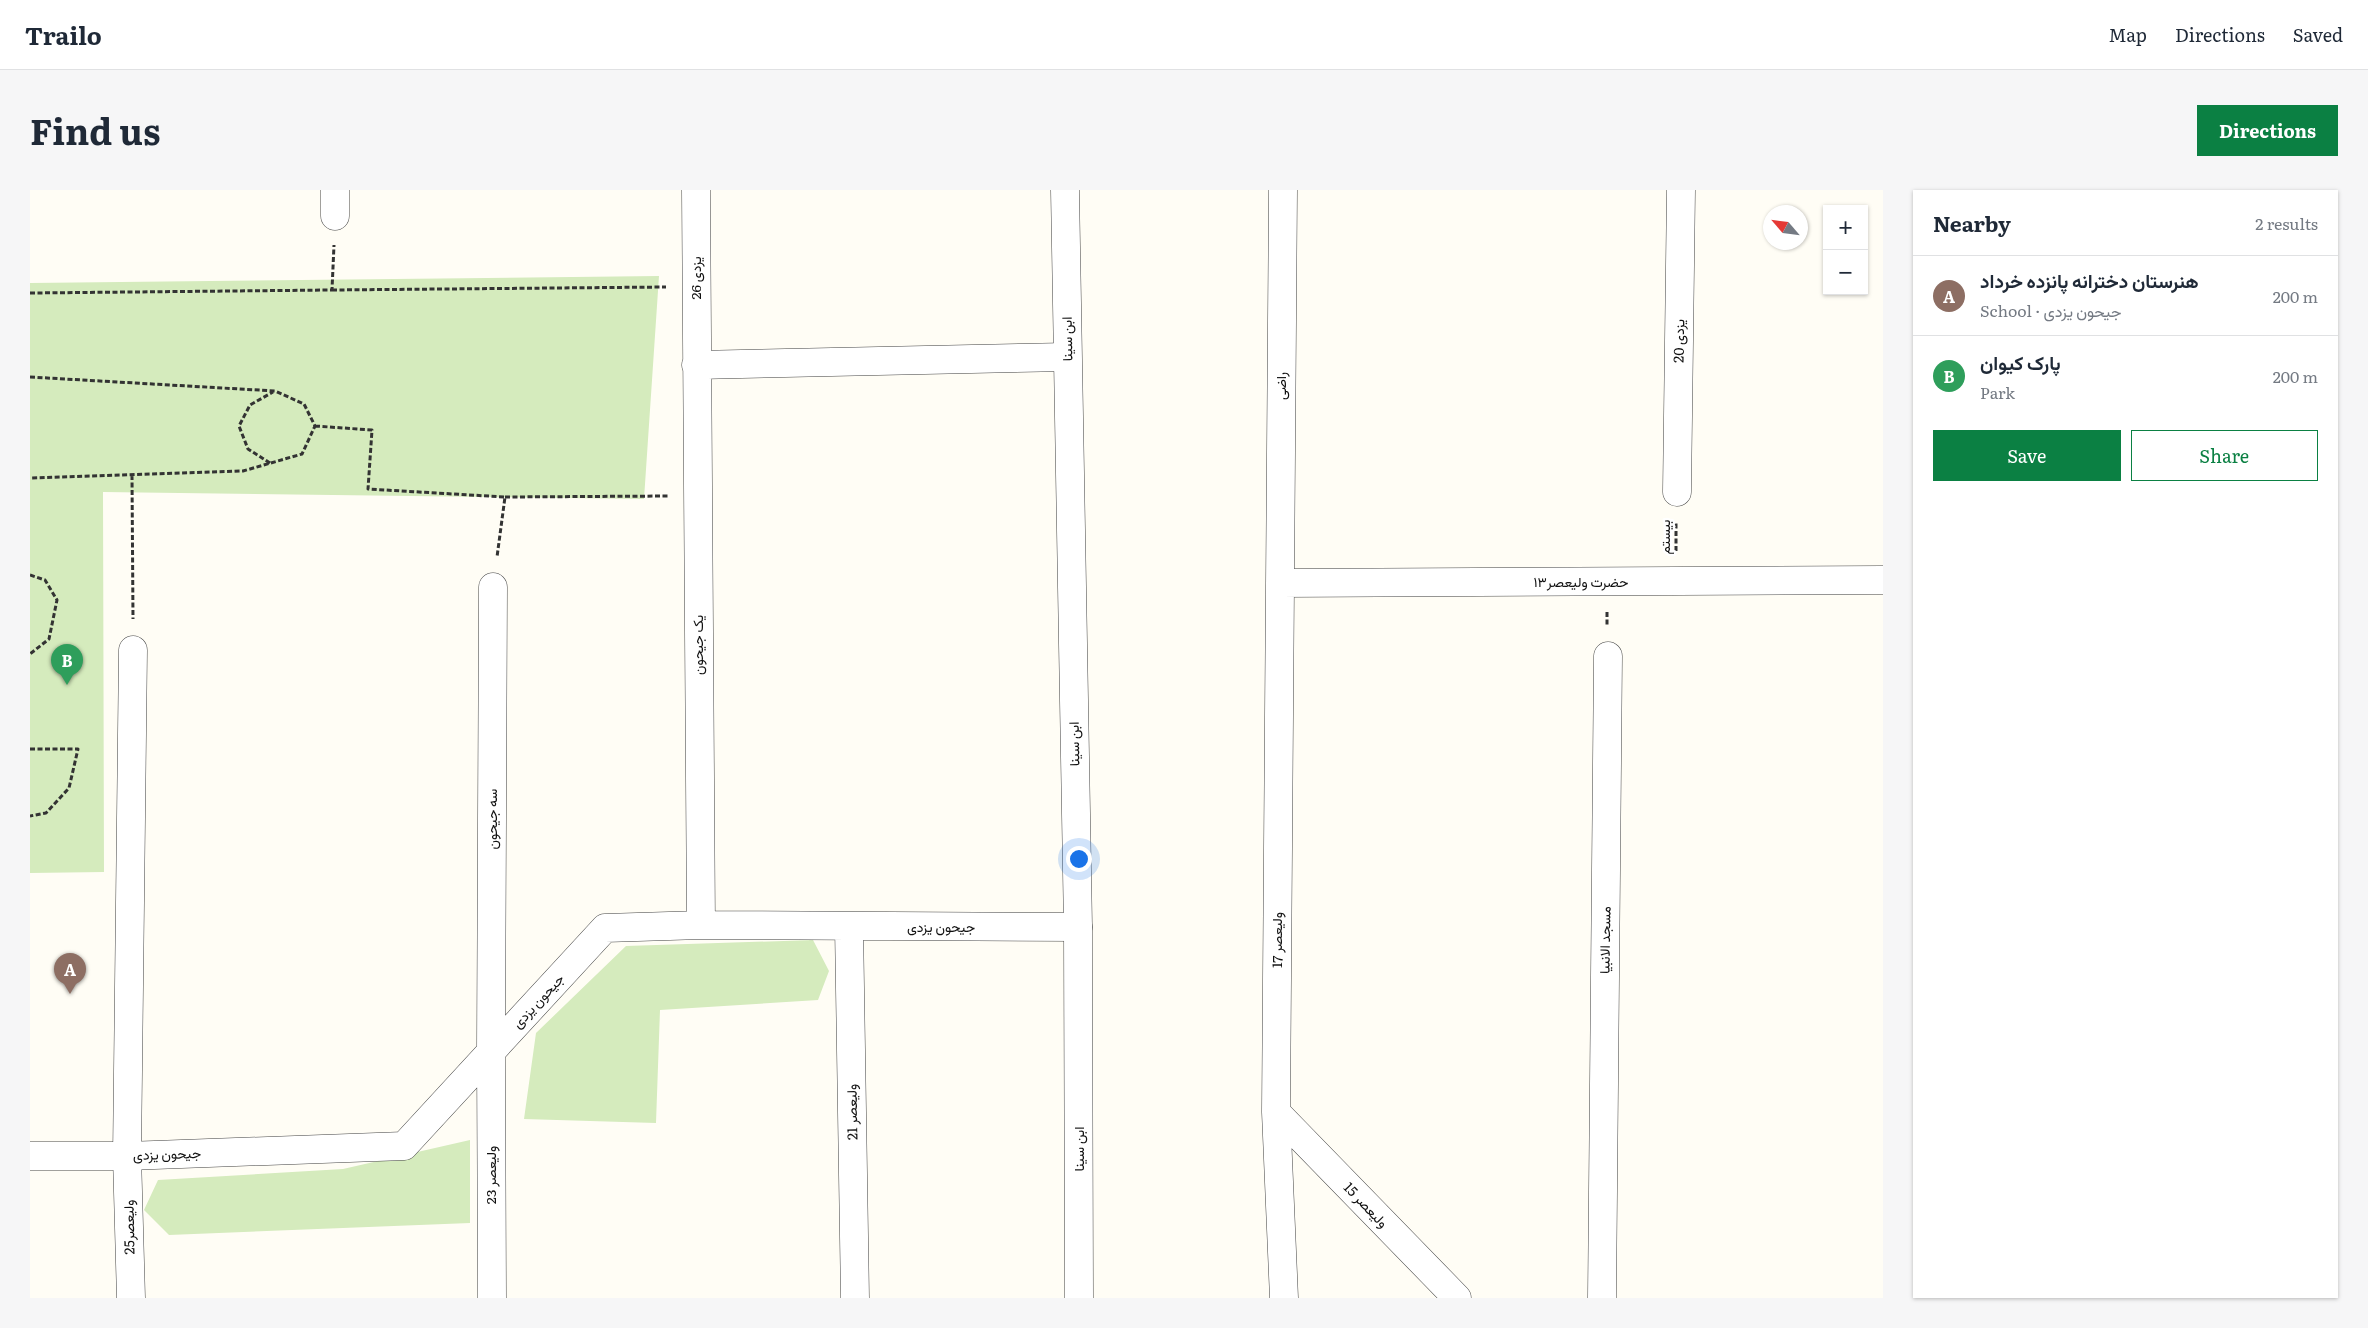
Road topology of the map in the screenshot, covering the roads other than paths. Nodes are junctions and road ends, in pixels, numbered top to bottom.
1 (696, 190) edge
2 (1065, 190) edge
3 (1282, 190) edge
4 (1681, 190) edge
5 (1067, 357) junction
6 (696, 365) junction
7 (1676, 492) road end
8 (1883, 580) edge
9 (1280, 582) junction
10 (493, 587) road end
11 (134, 650) road end
12 (1608, 656) road end
13 (700, 925) junction
14 (849, 926) junction
15 (1078, 927) junction
16 (491, 1052) junction
17 (1276, 1112) junction
18 (30, 1156) edge
19 (127, 1156) junction
20 (131, 1298) edge
21 (492, 1298) edge
22 (855, 1298) edge
23 (1079, 1298) edge
24 (1284, 1298) edge
25 (1457, 1298) edge
26 (1602, 1298) edge

1 - 6 street, یزدی 26
2 - 5 street, ابن سینا
3 - 9 street, راضی
4 - 7 street, یزدی 20
5 - 6 street
5 - 15 street, ابن سینا
6 - 13 street, یک جیحون
8 - 9 street, حضرت ولیعصر۱۳
9 - 17 street, ولیعصر 17
10 - 16 street, سه جیحون
11 - 19 street, ولیعصر25
12 - 26 street, مسجد الانبیا
13 - 14 street, جیحون یزدی
13 - 16 street, جیحون یزدی
14 - 15 street, جیحون یزدی
14 - 22 street, ولیعصر 21
15 - 23 street, ابن سینا
16 - 19 street, جیحون یزدی
16 - 21 street, ولیعصر 23
17 - 24 street, ولیعصر 17
17 - 25 street, ولیعصر 15
18 - 19 street, جیحون یزدی
19 - 20 street, ولیعصر25

